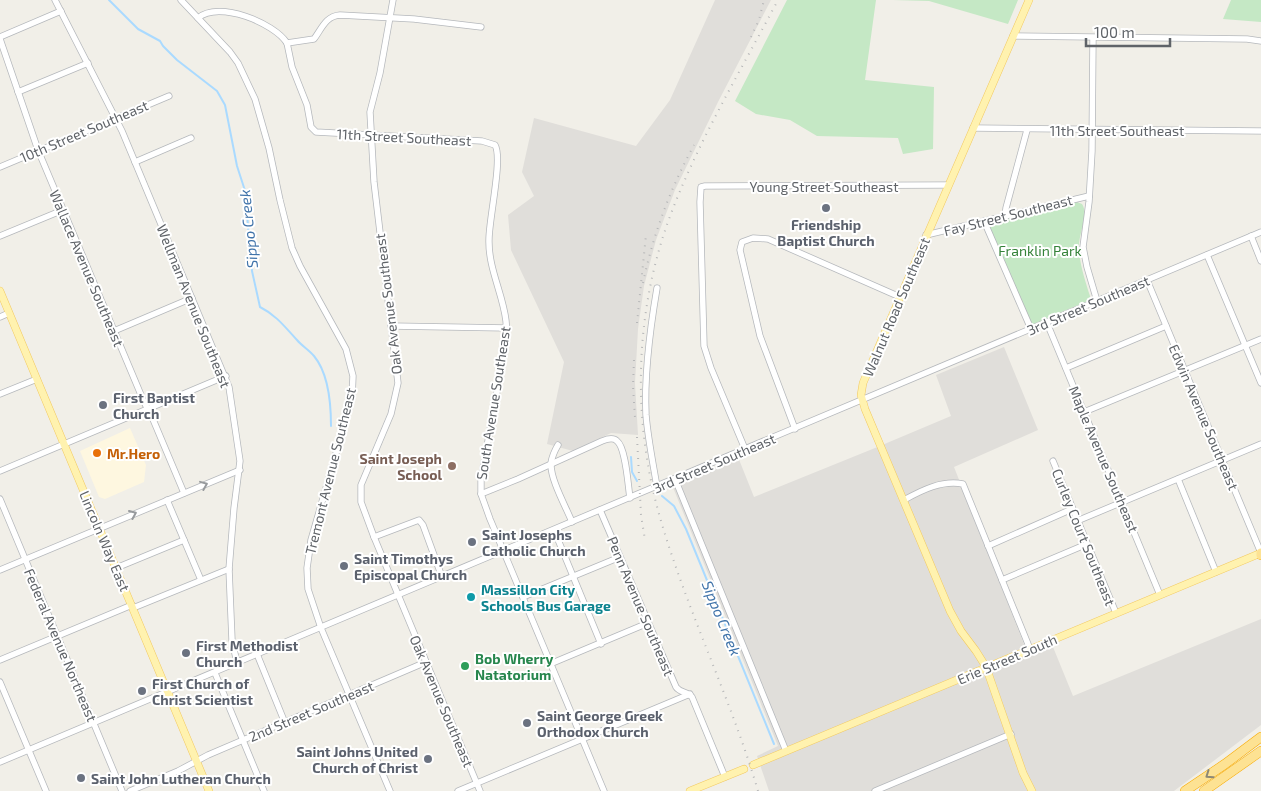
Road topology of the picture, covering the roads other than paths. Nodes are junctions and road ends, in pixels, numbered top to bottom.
1 (55, 0) edge
2 (181, 0) edge
3 (393, 0) edge
4 (1029, 0) edge
5 (61, 11) junction
6 (198, 18) junction
7 (390, 18) junction
8 (481, 28) dead end
9 (1013, 36) junction
10 (0, 38) edge
11 (1093, 38) junction
12 (1261, 41) edge
13 (287, 43) junction
14 (88, 63) junction
15 (18, 92) junction
16 (169, 96) dead end
17 (116, 118) junction
18 (973, 128) junction
19 (1026, 130) junction
20 (1092, 130) junction
21 (1261, 131) edge
22 (370, 135) junction
23 (191, 138) dead end
24 (495, 145) joint
25 (38, 150) junction
26 (135, 162) junction
27 (0, 167) edge
28 (948, 185) junction
29 (1089, 196) junction
30 (63, 210) junction
31 (1005, 216) junction
32 (984, 221) junction
33 (1261, 232) edge
34 (926, 235) junction
35 (0, 236) edge
36 (1251, 236) junction
37 (1207, 254) junction
38 (1261, 261) edge
39 (1147, 280) junction
40 (657, 288) dead end
41 (0, 291) edge
42 (900, 297) junction
43 (192, 298) junction
44 (1097, 301) junction
45 (9, 313) junction
46 (0, 318) edge
47 (1047, 322) junction
48 (392, 326) junction
49 (1166, 326) junction
50 (506, 328) junction
51 (1031, 329) junction
52 (114, 331) junction
53 (1261, 339) edge
54 (1245, 345) junction
55 (1066, 368) junction
56 (1184, 370) junction
57 (226, 376) junction
58 (37, 379) junction
59 (1261, 383) edge
60 (0, 394) edge
61 (862, 400) junction
62 (148, 410) junction
63 (1084, 412) junction
64 (794, 429) junction
65 (1261, 444) edge
66 (65, 445) junction
67 (558, 445) dead end
68 (745, 449) junction
69 (1222, 460) junction
70 (1052, 461) dead end
71 (551, 464) junction
72 (240, 470) junction
73 (0, 471) edge
74 (674, 479) junction
75 (1178, 479) junction
76 (657, 487) junction
77 (184, 493) junction
78 (481, 494) junction
79 (630, 498) junction
80 (0, 499) edge
81 (167, 500) junction
82 (904, 500) junction
83 (1121, 502) junction
84 (1072, 509) junction
85 (600, 510) junction
86 (1077, 521) junction
87 (572, 522) junction
88 (99, 529) junction
89 (554, 530) junction
90 (374, 537) junction
91 (184, 540) junction
92 (1087, 544) junction
93 (988, 546) junction
94 (504, 551) junction
95 (1261, 554) edge
96 (620, 557) junction
97 (25, 559) junction
98 (116, 568) junction
99 (229, 569) junction
100 (0, 570) edge
101 (1216, 572) junction
102 (573, 576) junction
103 (442, 577) junction
104 (201, 580) junction
105 (1002, 580) junction
106 (1160, 595) junction
107 (398, 596) junction
108 (523, 597) junction
109 (132, 606) junction
110 (1116, 614) junction
111 (648, 623) junction
112 (321, 628) junction
113 (57, 636) junction
114 (601, 644) junction
115 (1030, 649) junction
116 (257, 654) junction
117 (0, 660) edge
118 (426, 662) junction
119 (237, 663) junction
120 (550, 664) junction
121 (986, 667) junction
122 (215, 673) junction
123 (0, 682) edge
124 (168, 693) junction
125 (690, 694) junction
126 (349, 695) junction
127 (94, 723) junction
128 (285, 723) junction
129 (1261, 732) edge
130 (1011, 734) junction
131 (1261, 737) edge
132 (582, 739) junction
133 (243, 740) junction
134 (29, 750) junction
135 (786, 751) junction
136 (1261, 751) edge
137 (1234, 757) junction
138 (196, 761) junction
139 (0, 762) edge
140 (753, 765) dead end
141 (744, 769) dead end
142 (725, 777) junction
143 (477, 783) junction
144 (46, 791) edge
145 (122, 791) edge
146 (130, 791) edge
147 (209, 791) edge
148 (264, 791) edge
149 (390, 791) edge
150 (458, 791) edge
151 (480, 791) edge
152 (604, 791) edge
153 (690, 791) edge
154 (875, 791) edge
155 (1032, 791) edge
156 (1185, 791) edge
157 (1204, 791) edge

1 - 5 street, Wellman Avenue Southeast
2 - 6 street, Tremont Avenue Southeast
3 - 7 street, Oak Avenue Southeast
4 - 9 main road, Walnut Road Southeast
5 - 10 street
5 - 14 street, Wellman Avenue Southeast
6 - 13 street
6 - 112 street, Tremont Avenue Southeast
7 - 8 street
7 - 13 street
7 - 22 street, Oak Avenue Southeast
9 - 11 street
9 - 18 main road, Walnut Road Southeast
10 - 15 street, Wallace Avenue Southeast
11 - 12 street
11 - 20 street
13 - 22 street, 11th Street Southeast
14 - 15 street
14 - 17 street, Wellman Avenue Southeast
15 - 25 street, Wallace Avenue Southeast
16 - 17 street, 10th Street Southeast
17 - 25 street, 10th Street Southeast
17 - 26 street, Wellman Avenue Southeast
18 - 19 street, 11th Street Southeast
18 - 28 main road, Walnut Road Southeast
19 - 20 street, 11th Street Southeast
19 - 31 street
20 - 21 street, 11th Street Southeast
20 - 29 street
22 - 24 street, 11th Street Southeast
22 - 48 street, Oak Avenue Southeast
23 - 26 street
24 - 50 street, South Avenue Southeast
25 - 27 street, 10th Street Southeast
25 - 30 street, Wallace Avenue Southeast
26 - 43 street, Wellman Avenue Southeast
28 - 34 main road, Walnut Road Southeast
28 - 68 street, Young Street Southeast
29 - 31 street, Fay Street Southeast
29 - 44 street
30 - 35 street
30 - 52 street, Wallace Avenue Southeast
31 - 32 street, Fay Street Southeast
32 - 34 street, Fay Street Southeast
32 - 51 street
33 - 36 street, 3rd Street Southeast
34 - 42 main road, Walnut Road Southeast
36 - 37 street, 3rd Street Southeast
36 - 38 street
37 - 39 street, 3rd Street Southeast
37 - 54 street
39 - 44 street, 3rd Street Southeast
39 - 49 street, Edwin Avenue Southeast
40 - 76 street
41 - 45 main road, Lincoln Way East
42 - 61 main road, Walnut Road Southeast
42 - 64 street
43 - 52 street
43 - 57 street, Wellman Avenue Southeast
44 - 47 street, 3rd Street Southeast
45 - 46 street
45 - 58 main road, Lincoln Way East
47 - 51 street, 3rd Street Southeast
47 - 55 street, Maple Avenue Southeast
48 - 50 street
48 - 90 street, Oak Avenue Southeast
49 - 55 street
49 - 56 street, Edwin Avenue Southeast
50 - 78 street, South Avenue Southeast
51 - 61 street, 3rd Street Southeast
52 - 62 street, Wallace Avenue Southeast
53 - 54 street
54 - 56 street
54 - 59 street
55 - 63 street, Maple Avenue Southeast
56 - 63 street
56 - 69 street, Edwin Avenue Southeast
57 - 62 street
57 - 72 street, Wellman Avenue Southeast
58 - 60 street
58 - 66 main road, Lincoln Way East
61 - 64 street, 3rd Street Southeast
61 - 82 main road
62 - 66 street
62 - 77 street, Wallace Avenue Southeast
63 - 83 street, Maple Avenue Southeast
64 - 68 street, 3rd Street Southeast
65 - 69 street
66 - 73 street
66 - 88 main road, Lincoln Way East
67 - 71 street
68 - 74 street, 3rd Street Southeast
69 - 75 street
69 - 95 street, Edwin Avenue Southeast
70 - 84 street, Curley Court Southeast
71 - 78 street
71 - 79 street
71 - 87 street
77 -> 72 street
72 - 99 street, Wellman Avenue Southeast
74 - 76 street, 3rd Street Southeast
74 - 135 street
75 - 83 street
75 - 101 street
76 - 79 street, 3rd Street Southeast
77 - 81 street
78 - 94 street, South Avenue Southeast
79 - 85 street, 3rd Street Southeast
80 - 97 street, Federal Avenue Northeast
88 -> 81 street
81 - 91 street
82 - 93 street
82 - 121 main road
83 - 86 street
83 - 106 street, Maple Avenue Southeast
84 - 86 street, Curley Court Southeast
84 - 93 street
85 - 87 street, 3rd Street Southeast
85 - 96 street, Penn Avenue Southeast
86 - 92 street, Curley Court Southeast
87 - 89 street, 3rd Street Southeast
88 - 97 street
88 - 98 main road, Lincoln Way East
89 - 94 street, 3rd Street Southeast
89 - 102 street
90 - 103 street
90 - 107 street, Oak Avenue Southeast
91 - 98 street
91 - 104 street
92 - 105 street
92 - 110 street, Curley Court Southeast
93 - 105 street
94 - 103 street, 3rd Street Southeast
94 - 108 street, South Avenue Southeast
95 - 101 main road, Erie Street South
96 - 102 street
96 - 111 street, Penn Avenue Southeast
97 - 100 street
97 - 113 street, Federal Avenue Northeast
98 - 109 main road, Lincoln Way East
99 - 104 street
99 - 119 street, Wellman Avenue Southeast
101 - 106 main road, Erie Street South
102 - 108 street
102 - 114 street
103 - 107 street, 3rd Street Southeast
104 - 109 street
105 - 115 street
106 - 110 main road, Erie Street South
107 - 112 street, 3rd Street Southeast
107 - 118 street, Oak Avenue Southeast
108 - 120 street, South Avenue Southeast
109 - 113 street
109 - 124 main road, Lincoln Way East
110 - 115 main road, Erie Street South
111 - 114 street
111 - 125 street, Penn Avenue Southeast
112 - 116 street, 3rd Street Southeast
112 - 126 street, Tremont Avenue Southeast
113 - 117 street
113 - 127 street, Federal Avenue Northeast
114 - 120 street
115 - 121 main road, Erie Street South
116 - 119 street, 3rd Street Southeast
116 - 128 street
118 - 126 street, 2nd Street Southeast
118 - 143 street, Oak Avenue Southeast
119 - 122 street, 3rd Street Southeast
120 - 132 street, South Avenue Southeast
121 - 130 main road
121 - 135 main road, Erie Street South
122 - 124 street, 3rd Street Southeast
122 - 133 street
123 - 134 street
124 - 127 street, 3rd Street Southeast
124 - 138 main road, Lincoln Way East
125 - 132 street
125 - 142 street, Penn Avenue Southeast
126 - 128 street, 2nd Street Southeast
126 - 149 street, Tremont Avenue Southeast
127 - 134 street, 3rd Street Southeast
127 - 145 street, Federal Avenue Northeast
128 - 133 street, 2nd Street Southeast
129 - 137 highway
130 - 154 street
130 - 155 main road
131 - 137 highway
132 - 143 street
132 - 152 street, South Avenue Southeast
133 - 138 street, 2nd Street Southeast
133 - 148 street
134 - 139 street, 3rd Street Southeast
134 - 144 street
135 - 140 main road, Erie Street South
136 - 157 highway
137 -> 156 highway
138 - 146 street, 2nd Street Southeast
138 - 147 main road, Lincoln Way East
141 - 142 main road
142 - 153 main road
143 - 150 street
143 - 151 street, Oak Avenue Southeast

